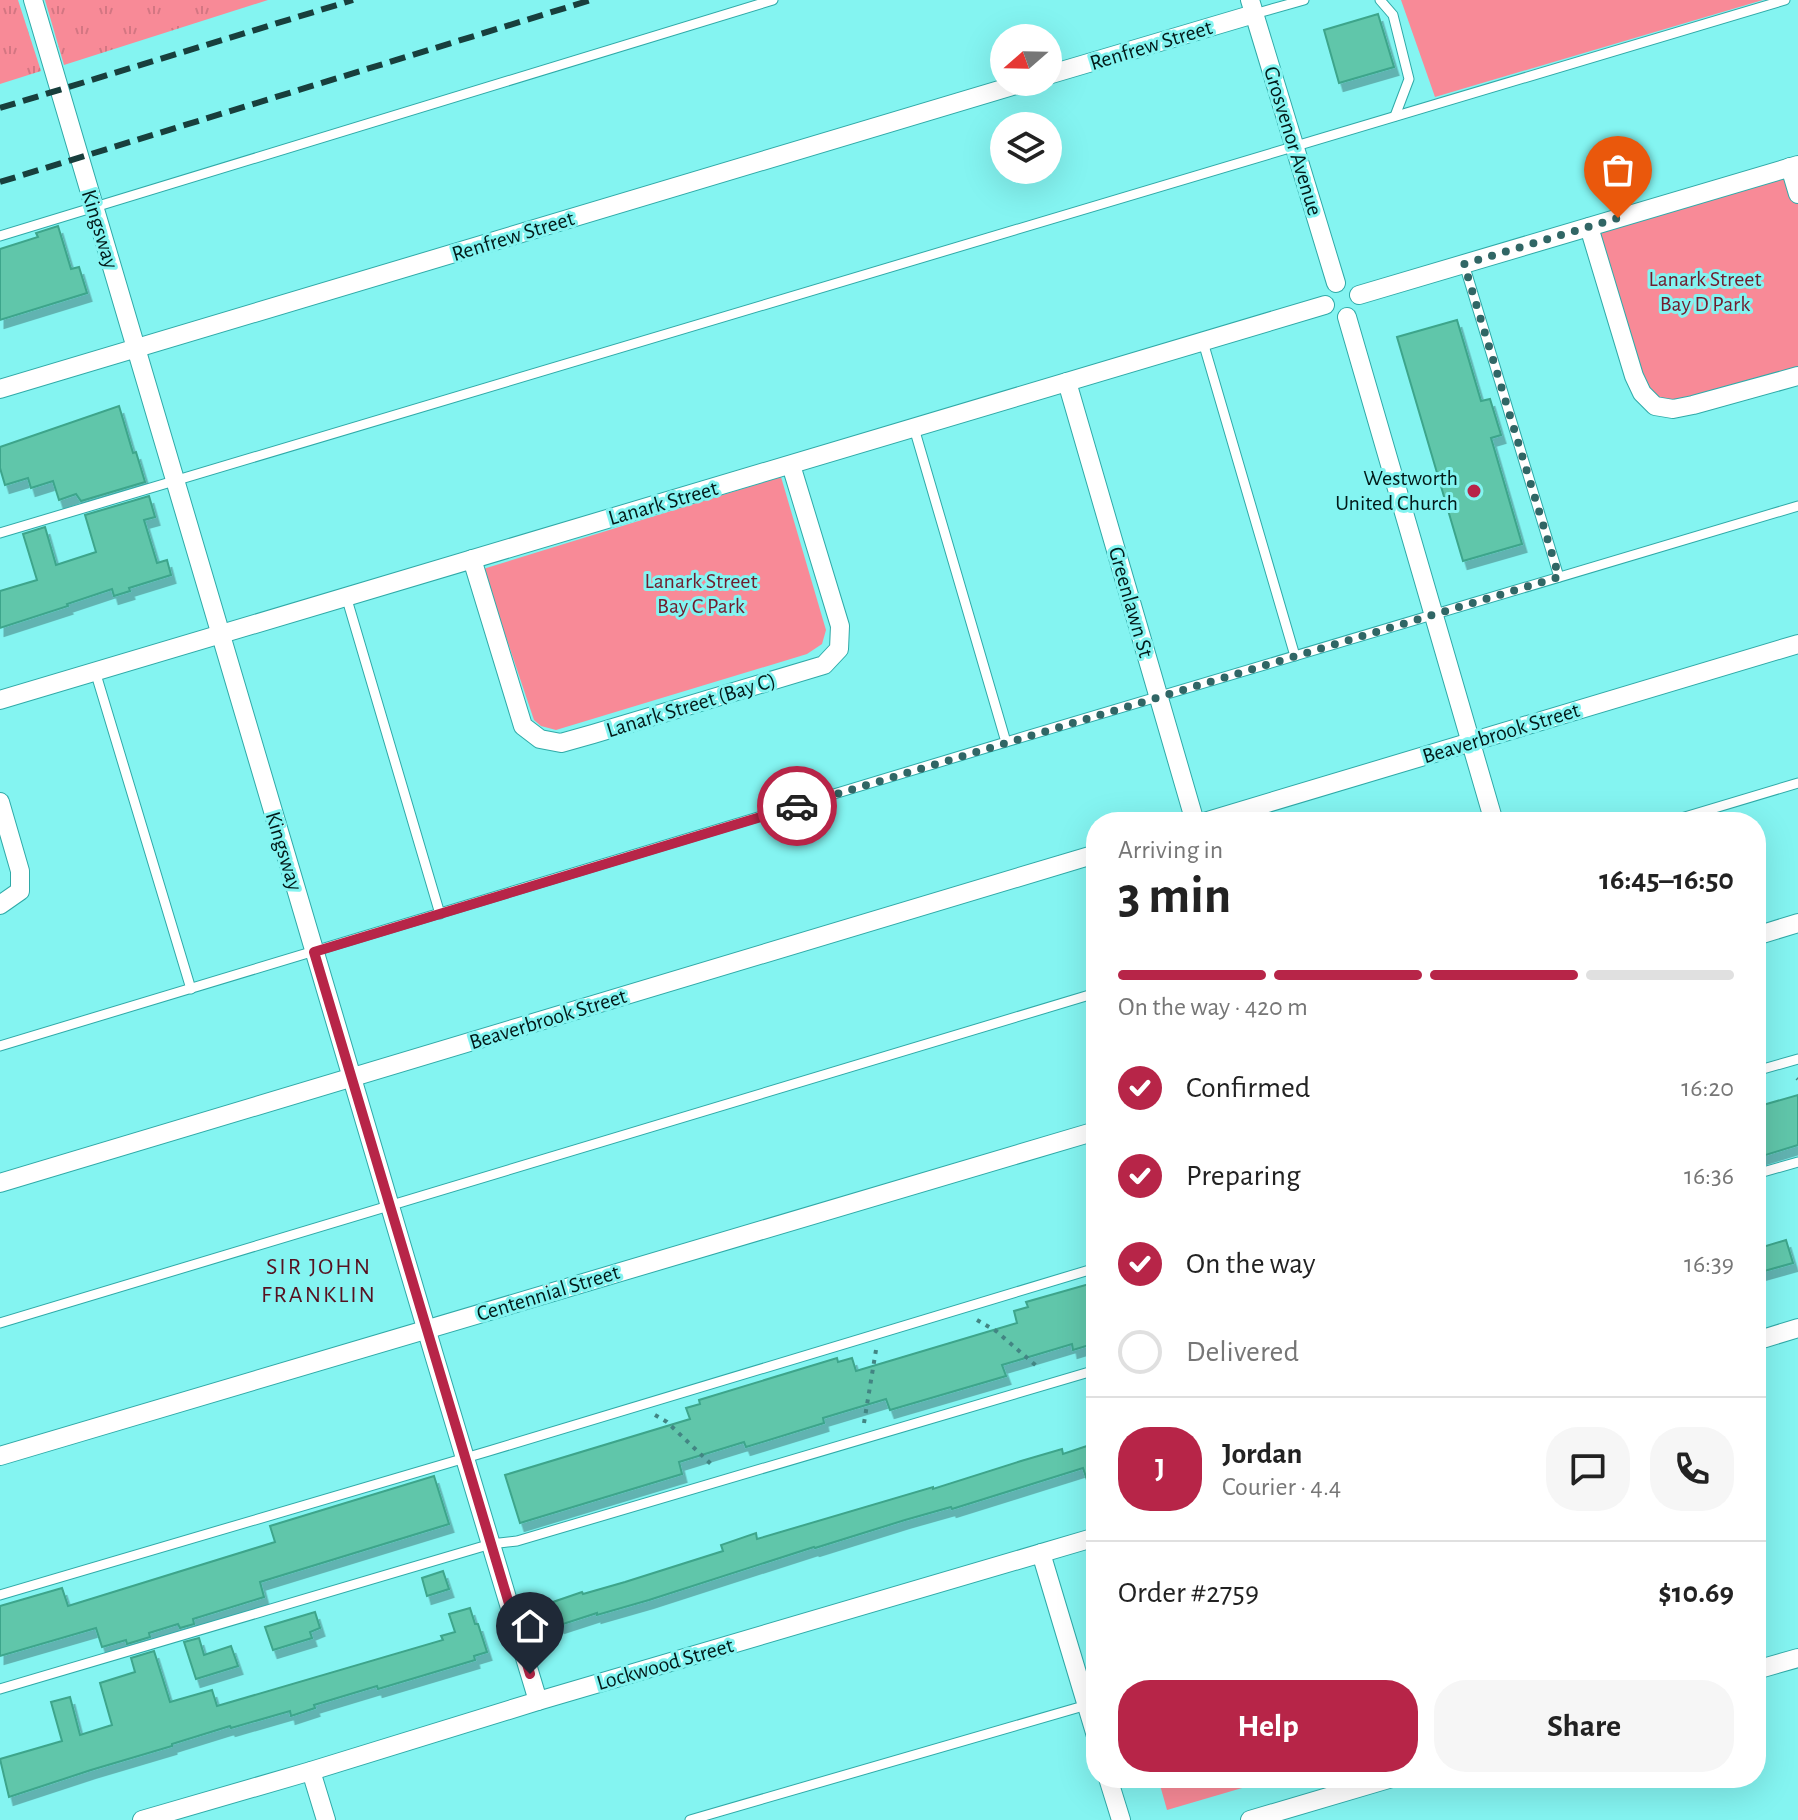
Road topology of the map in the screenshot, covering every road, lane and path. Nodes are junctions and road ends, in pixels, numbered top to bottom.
1 (33, 0) edge
2 (773, 0) edge
3 (1304, 0) edge
4 (1380, 0) edge
5 (1785, 0) edge
6 (1252, 7) edge
7 (1062, 70) edge
8 (990, 93) edge
9 (1395, 116) junction
10 (1295, 146) junction
11 (1794, 166) edge
12 (1798, 194) edge
13 (93, 207) junction
14 (1589, 227) junction
15 (0, 236) edge
16 (1464, 264) junction
17 (1336, 283) junction
18 (1359, 295) junction
19 (1325, 305) junction
20 (1347, 317) junction
21 (1203, 342) junction
22 (136, 348) junction
23 (1798, 376) edge
24 (1067, 382) junction
25 (0, 389) edge
26 (914, 428) junction
27 (791, 465) junction
28 (175, 481) junction
29 (1798, 506) edge
30 (0, 533) edge
31 (472, 559) junction
32 (1559, 577) junction
33 (346, 596) junction
34 (1434, 615) junction
35 (219, 633) junction
36 (1798, 644) edge
37 (1295, 656) junction
38 (95, 671) junction
39 (1159, 697) junction
40 (0, 700) edge
41 (1006, 742) junction
42 (1471, 742) junction
43 (1798, 783) edge
44 (0, 802) edge
45 (1192, 812) edge
46 (1237, 812) edge
47 (1491, 812) edge
48 (1701, 812) edge
49 (1086, 857) edge
50 (0, 905) edge
51 (440, 914) junction
52 (1798, 923) edge
53 (1766, 933) edge
54 (314, 952) junction
55 (191, 989) junction
56 (1086, 996) edge
57 (0, 1046) edge
58 (1798, 1059) edge
59 (1766, 1068) edge
60 (351, 1078) junction
61 (1086, 1134) edge
62 (1798, 1162) edge
63 (1766, 1171) edge
64 (0, 1183) edge
65 (390, 1206) junction
66 (1086, 1271) edge
67 (977, 1320) dead end
68 (0, 1323) edge
69 (1798, 1328) edge
70 (426, 1330) junction
71 (1766, 1338) edge
72 (876, 1350) dead end
73 (1040, 1369) dead end
74 (1086, 1373) edge
75 (654, 1415) dead end
76 (864, 1423) dead end
77 (0, 1456) edge
78 (465, 1459) junction
79 (713, 1466) dead end
80 (1086, 1540) edge
81 (491, 1544) junction
82 (1041, 1553) junction
83 (0, 1595) edge
84 (1798, 1658) edge
85 (1766, 1667) edge
86 (0, 1689) edge
87 (538, 1701) junction
88 (1086, 1702) edge
89 (1086, 1705) edge
90 (311, 1771) junction
91 (1111, 1788) edge
92 (1358, 1788) edge
93 (142, 1820) edge
94 (326, 1820) edge
95 (690, 1820) edge
96 (1121, 1820) edge
97 (1250, 1820) edge

1 - 13 street, Kingsway
2 - 13 lane
3 - 6 lane
4 - 9 lane
5 - 9 lane
6 - 7 street, Renfrew Street
6 - 10 street, Grosvenor Avenue
8 - 22 street, Renfrew Street
9 - 10 lane
10 - 17 street, Grosvenor Avenue
10 - 28 lane
11 - 12 street
11 - 14 street
13 - 15 lane
13 - 22 street, Kingsway
14 - 16 street
14 - 23 street
16 - 18 street
16 - 32 lane
17 - 18 street
17 - 19 street
18 - 20 street
19 - 20 street
19 - 21 street, Lanark Street
20 - 34 street
21 - 24 street, Lanark Street
21 - 37 lane
22 - 25 street, Renfrew Street
22 - 28 street, Kingsway
24 - 26 street, Lanark Street
24 - 39 street, Greenlawn St
26 - 27 street, Lanark Street
26 - 41 lane
27 - 31 street, Lanark Street
27 - 31 street, Lanark Street (Bay C)
28 - 30 lane
28 - 35 street, Kingsway
29 - 32 lane
31 - 33 street, Lanark Street
32 - 34 lane
33 - 35 street, Lanark Street
33 - 51 lane
34 - 37 lane
34 - 42 street
35 - 38 street, Lanark Street
35 - 54 street, Kingsway
36 - 42 street, Beaverbrook Street
37 - 39 lane
38 - 40 street, Lanark Street
38 - 55 lane
39 - 41 lane
39 - 45 street, Greenlawn St
41 - 51 lane
42 - 46 street, Beaverbrook Street
42 - 47 street
43 - 48 lane
44 - 50 street
49 - 60 street, Beaverbrook Street
51 - 54 lane
52 - 53 street
54 - 55 lane
54 - 60 street, Kingsway
55 - 57 lane
56 - 65 lane
58 - 59 lane
60 - 64 street, Beaverbrook Street
60 - 65 street, Kingsway
61 - 70 street, Centennial Street
62 - 63 lane
65 - 68 lane
65 - 70 street, Kingsway
66 - 78 lane
67 - 73 path
69 - 71 street
70 - 77 street, Centennial Street
70 - 78 street, Kingsway
72 - 76 path
74 - 81 lane
75 - 79 path
78 - 81 street, Kingsway
78 - 83 lane
80 - 82 street, Lockwood Street
81 - 86 lane
81 - 87 street, Kingsway
82 - 87 street, Lockwood Street
82 - 88 street
84 - 85 street
87 - 90 street, Lockwood Street
89 - 95 lane
90 - 93 street, Lockwood Street
90 - 94 street
91 - 96 street
92 - 97 street

